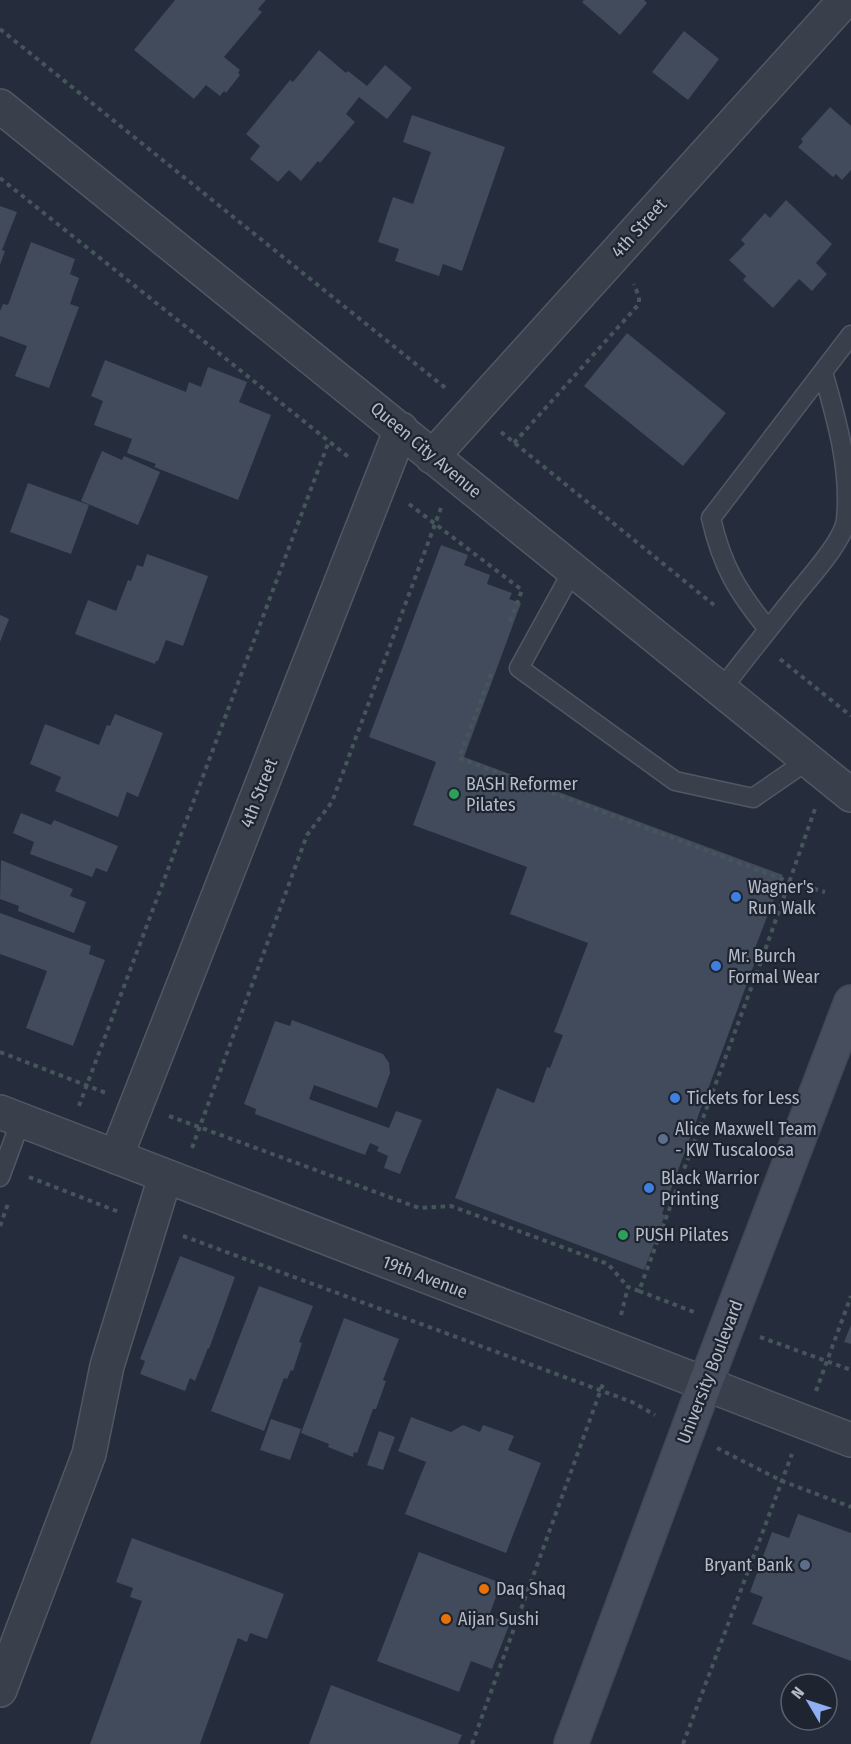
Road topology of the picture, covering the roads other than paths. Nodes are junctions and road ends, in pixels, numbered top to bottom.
1 (845, 0) edge
2 (0, 106) edge
3 (851, 335) edge
4 (823, 372) junction
5 (401, 429) junction
6 (443, 465) junction
7 (573, 570) junction
8 (764, 635) junction
9 (721, 690) junction
10 (808, 760) junction
11 (851, 795) edge
12 (851, 1002) edge
13 (11, 1116) edge
14 (116, 1157) junction
15 (2, 1172) edge
16 (165, 1177) junction
17 (705, 1384) junction
18 (851, 1440) edge
19 (0, 1690) edge
20 (571, 1744) edge

1 - 6 street, 4th Street
2 - 5 street, Queen City Avenue
3 - 4 lane
4 - 8 lane
4 - 8 lane
5 - 6 street, Queen City Avenue
5 - 14 street, 4th Street
6 - 7 street, Queen City Avenue
7 - 9 street, Queen City Avenue
7 - 10 lane
8 - 9 lane
9 - 10 street, Queen City Avenue
10 - 11 street, Queen City Avenue
12 - 17 main road, University Boulevard
13 - 14 street, 19th Avenue
13 - 15 lane
14 - 16 street, 19th Avenue
16 - 17 street, 19th Avenue
16 - 19 street
17 - 18 street, 19th Avenue
17 - 20 main road, University Boulevard

